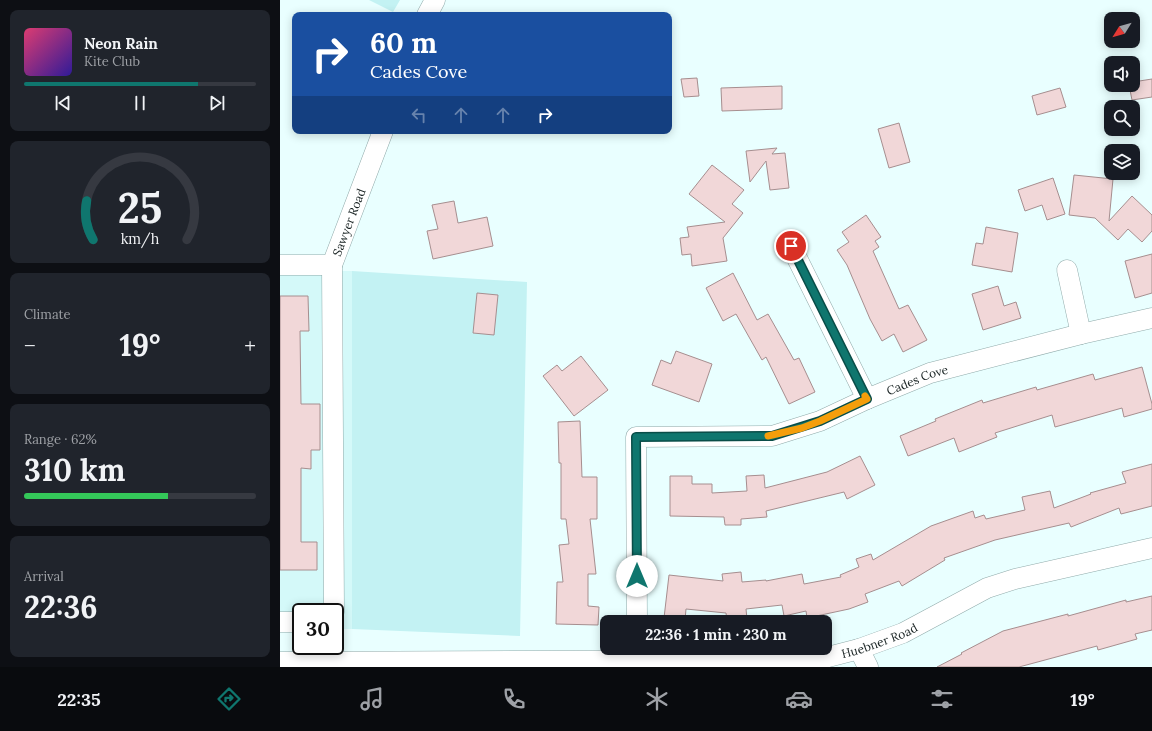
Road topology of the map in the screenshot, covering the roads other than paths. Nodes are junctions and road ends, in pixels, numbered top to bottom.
1 (435, 0) edge
2 (429, 12) edge
3 (382, 134) edge
4 (791, 246) dead end
5 (280, 265) edge
6 (332, 265) junction
7 (1067, 270) dead end
8 (1152, 318) edge
9 (1082, 334) junction
10 (867, 399) junction
11 (1152, 548) edge
12 (334, 603) edge
13 (637, 615) edge
14 (280, 622) edge
15 (292, 622) edge
16 (859, 649) junction
17 (327, 655) edge
18 (342, 655) edge
19 (638, 658) edge
20 (280, 662) edge
21 (409, 664) edge
22 (868, 667) edge

1 - 2 street
3 - 6 street, Sawyer Road
4 - 10 street
5 - 6 street, Sawyer Road
6 - 12 street
7 - 9 street
8 - 9 street, Cades Cove
9 - 10 street, Cades Cove
10 - 13 street, Cades Cove
11 - 16 street, Huebner Road
14 - 15 street
16 - 19 street, Huebner Road
16 - 22 street
17 - 20 street, Huebner Road
18 - 21 street, Huebner Road
19 - 21 street, Huebner Road

